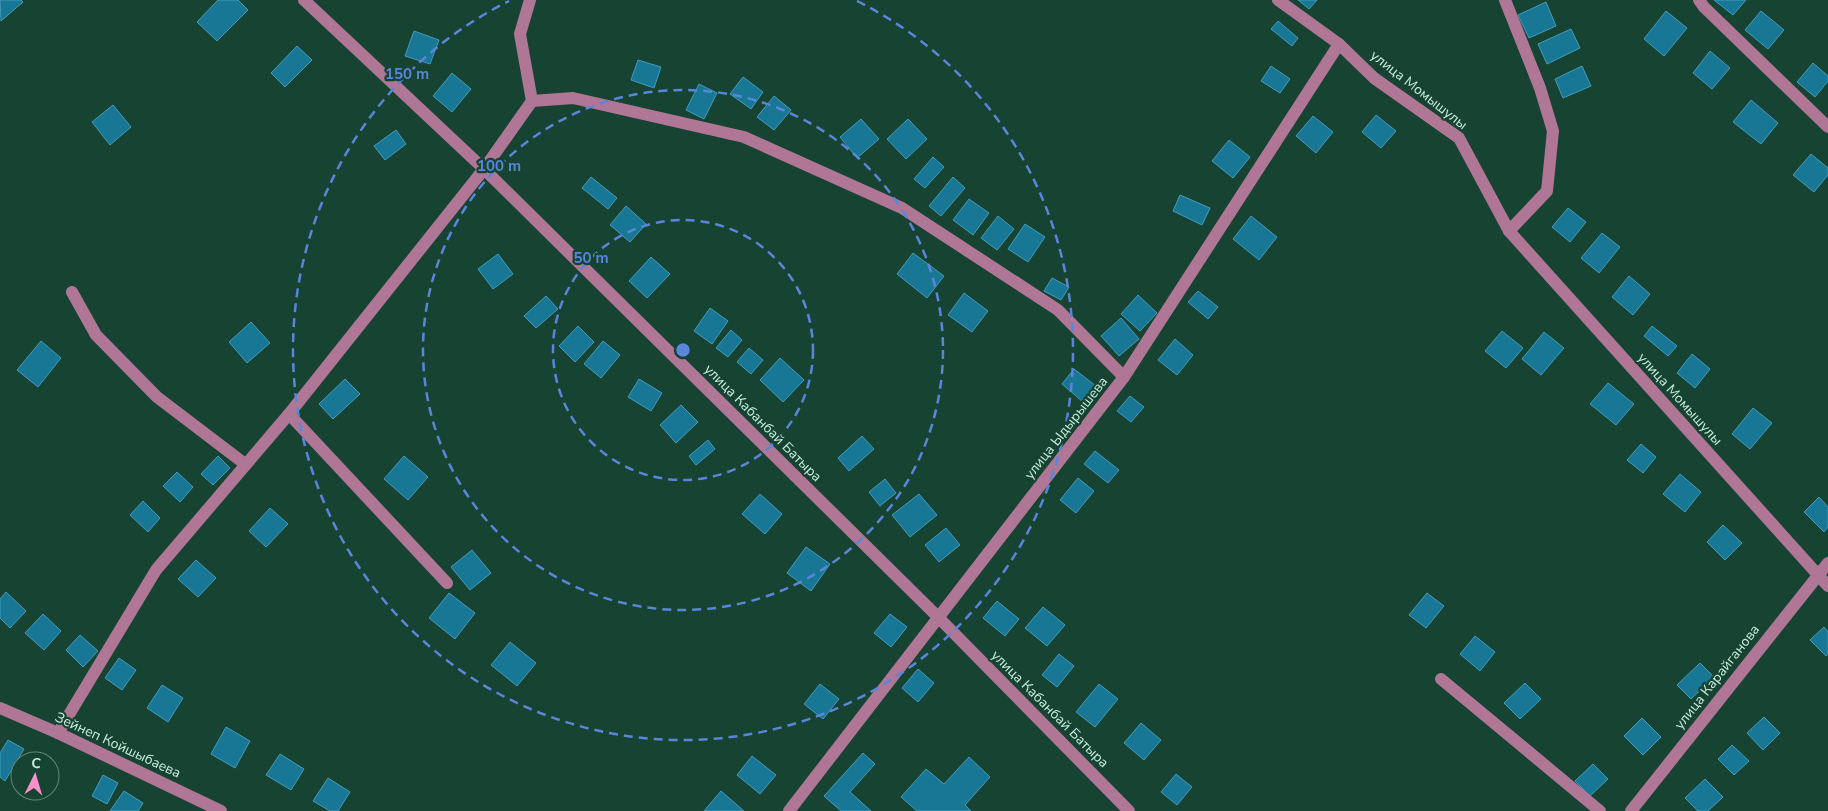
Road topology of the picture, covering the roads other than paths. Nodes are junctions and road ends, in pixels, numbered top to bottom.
1 (304, 0) edge
2 (530, 0) edge
3 (1278, 0) edge
4 (1505, 0) edge
5 (1699, 0) edge
6 (1339, 44) junction
7 (532, 101) junction
8 (1828, 127) edge
9 (484, 169) junction
10 (1509, 231) junction
11 (72, 292) dead end
12 (1124, 377) junction
13 (288, 414) junction
14 (245, 464) junction
15 (1828, 563) edge
16 (1817, 575) junction
17 (448, 582) dead end
18 (1828, 586) edge
19 (938, 617) junction
20 (1441, 679) dead end
21 (2, 714) edge
22 (58, 733) junction
23 (221, 811) edge
24 (788, 811) edge
25 (1129, 811) edge
26 (1600, 811) edge
27 (1631, 811) edge

1 - 9 street, улица Кабанбай Батыра
2 - 7 street
3 - 6 street, улица Момышулы
4 - 10 street
5 - 8 street
6 - 10 street, улица Момышулы
6 - 12 street, улица Ыдырышева
7 - 9 street
7 - 12 street
9 - 13 street
9 - 19 street, улица Кабанбай Батыра
10 - 16 street, улица Момышулы
11 - 14 street
12 - 19 street, улица Ыдырышева
13 - 14 street
13 - 17 street
14 - 22 street
15 - 16 street, улица Карайганова
16 - 18 street, улица Момышулы
16 - 27 street, улица Карайганова
19 - 24 street, улица Ыдырышева
19 - 25 street, улица Кабанбай Батыра
20 - 26 street
21 - 22 street, Зейнеп Койшыбаева
22 - 23 street, Зейнеп Койшыбаева

